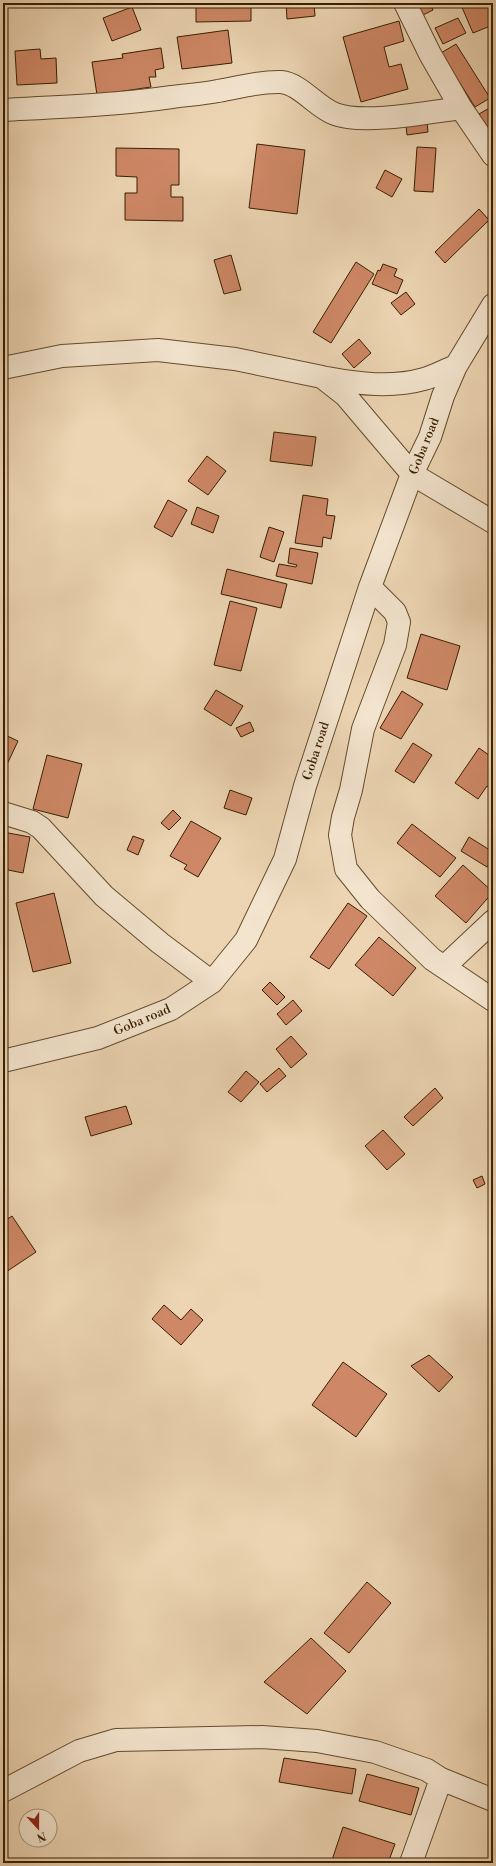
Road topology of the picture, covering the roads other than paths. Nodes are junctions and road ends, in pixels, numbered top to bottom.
1 (405, 3) edge
2 (461, 108) junction
3 (3, 110) edge
4 (493, 155) edge
5 (493, 305) edge
6 (456, 366) junction
7 (3, 368) edge
8 (322, 378) junction
9 (412, 474) junction
10 (493, 522) edge
11 (370, 587) junction
12 (3, 813) edge
13 (493, 921) edge
14 (444, 967) junction
15 (212, 982) junction
16 (493, 1000) edge
17 (3, 1061) edge
18 (441, 1779) junction
19 (3, 1791) edge
20 (493, 1800) edge
21 (411, 1863) edge

1 - 2 street
2 - 3 street
2 - 4 street
5 - 6 street, Goba road
6 - 8 street
6 - 9 street, Goba road
7 - 8 street
8 - 9 street
9 - 10 street
9 - 11 street, Goba road
11 - 14 street
11 - 15 street, Goba road
12 - 15 street
13 - 14 street
14 - 16 street
15 - 17 street, Goba road
18 - 19 street
18 - 20 street
18 - 21 street

